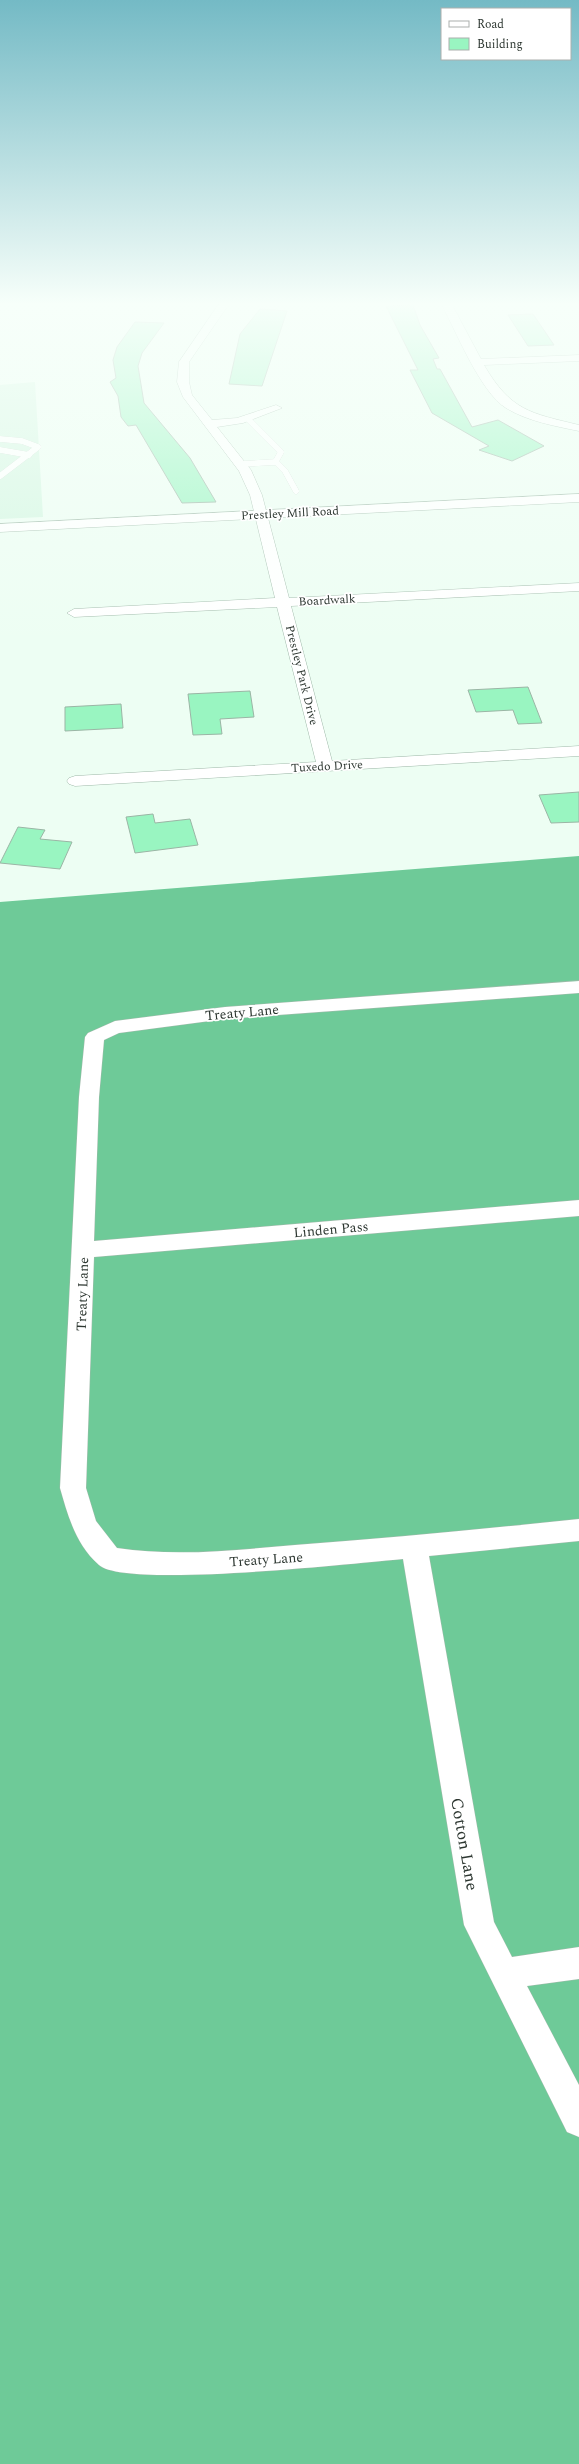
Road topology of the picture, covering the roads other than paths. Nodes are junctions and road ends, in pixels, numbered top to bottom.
1 (203, 416) edge
2 (253, 416) edge
3 (534, 416) edge
4 (247, 418) junction
5 (209, 424) junction
6 (579, 428) edge
7 (0, 439) edge
8 (0, 450) edge
9 (29, 455) junction
10 (276, 461) junction
11 (240, 464) junction
12 (0, 476) edge
13 (296, 491) dead end
14 (579, 498) edge
15 (262, 514) junction
16 (0, 528) edge
17 (579, 587) edge
18 (284, 602) junction
19 (74, 613) dead end
20 (579, 751) edge
21 (325, 766) junction
22 (75, 781) dead end
23 (579, 987) edge
24 (579, 1208) edge
25 (83, 1250) junction
26 (579, 1530) edge
27 (414, 1548) junction
28 (579, 1963) edge
29 (504, 1974) junction
30 (579, 2120) edge

1 - 5 street, Prestley Park Drive
2 - 4 street
3 - 6 street
4 - 5 street
4 - 10 lane
5 - 11 street, Prestley Park Drive
7 - 9 lane
8 - 9 lane
9 - 12 lane
10 - 11 lane
10 - 13 lane
11 - 15 street, Prestley Park Drive
14 - 15 street, Prestley Mill Road
15 - 16 street, Prestley Mill Road
15 - 18 street, Prestley Park Drive
17 - 18 street, Boardwalk
18 - 19 street, Boardwalk
18 - 21 street, Prestley Park Drive
20 - 21 street, Tuxedo Drive
21 - 22 street, Tuxedo Drive
23 - 25 street, Treaty Lane
24 - 25 street, Linden Pass
25 - 27 street, Treaty Lane
26 - 27 street, Treaty Lane
27 - 29 street, Cotton Lane
28 - 29 street
29 - 30 street, Cotton Lane

